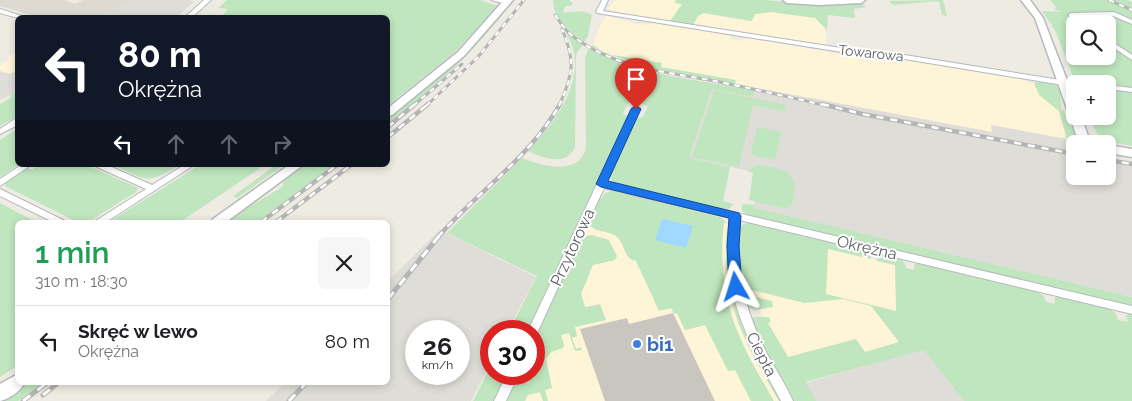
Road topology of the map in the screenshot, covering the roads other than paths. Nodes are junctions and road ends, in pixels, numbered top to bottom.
1 (208, 0) edge
2 (494, 0) edge
3 (605, 0) edge
4 (787, 0) edge
5 (861, 0) edge
6 (1025, 0) edge
7 (508, 1) edge
8 (0, 10) edge
9 (15, 15) edge
10 (190, 15) edge
11 (1071, 15) dead end
12 (1132, 22) edge
13 (1116, 47) edge
14 (1132, 58) edge
15 (1063, 82) junction
16 (1066, 82) edge
17 (1116, 87) edge
18 (1066, 90) edge
19 (1132, 90) edge
20 (636, 109) dead end
21 (390, 111) edge
22 (15, 123) edge
23 (0, 132) edge
24 (1116, 150) edge
25 (1132, 153) edge
26 (24, 167) edge
27 (105, 167) edge
28 (187, 167) edge
29 (295, 168) edge
30 (0, 183) edge
31 (601, 184) junction
32 (152, 188) junction
33 (0, 192) edge
34 (735, 216) junction
35 (56, 220) edge
36 (103, 220) edge
37 (221, 220) edge
38 (1132, 310) edge
39 (538, 320) edge
40 (15, 383) edge
41 (508, 385) edge
42 (0, 394) edge
43 (500, 401) edge
44 (787, 401) edge

1 - 10 street
2 - 7 street
3 - 15 street, Towarowa
4 - 5 street
6 - 15 street
7 - 21 street
8 - 9 street
11 - 12 street
13 - 14 street
15 - 16 street
15 - 18 street
17 - 19 street
20 - 31 street, Przytorowa
22 - 23 street
24 - 25 street
26 - 30 street
27 - 32 street
28 - 32 street
29 - 37 street
31 - 34 street, Okrężna
31 - 39 street, Przytorowa
32 - 36 street
33 - 35 street
34 - 38 street, Okrężna
34 - 44 street, Ciepła
40 - 42 street
41 - 43 street

